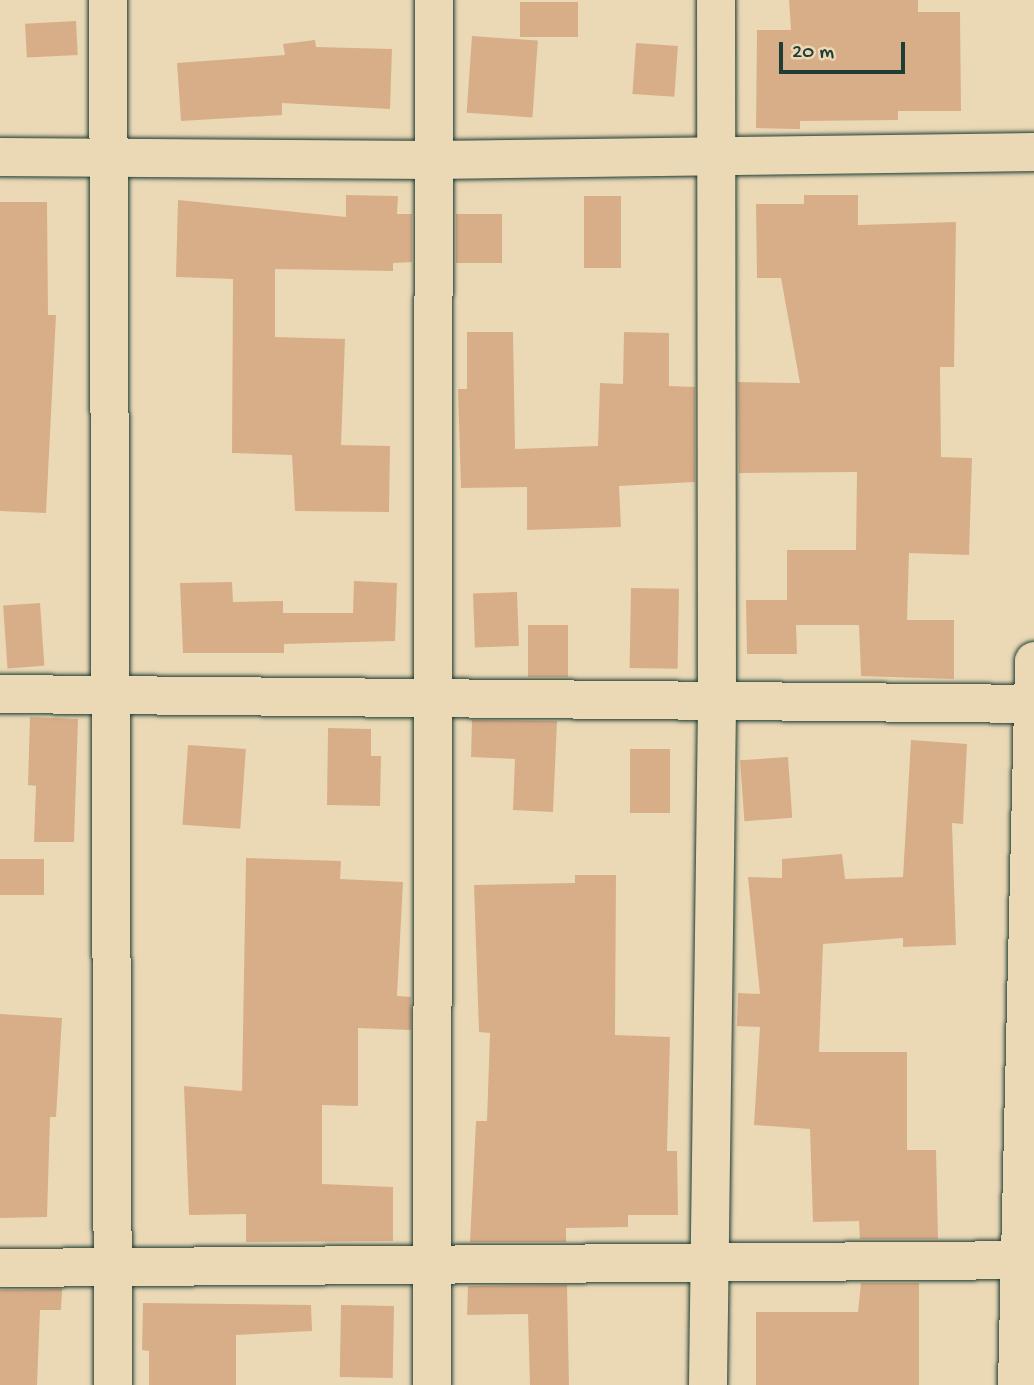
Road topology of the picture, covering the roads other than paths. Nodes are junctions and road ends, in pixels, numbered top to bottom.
1 (108, 0) edge
2 (434, 0) edge
3 (716, 0) edge
4 (1034, 152) edge
5 (718, 156) junction
6 (0, 157) edge
7 (108, 157) junction
8 (433, 160) junction
9 (1034, 661) edge
10 (111, 693) junction
11 (0, 694) edge
12 (434, 697) junction
13 (717, 703) junction
14 (1033, 704) edge
15 (1025, 1260) edge
16 (708, 1264) junction
17 (432, 1267) junction
18 (0, 1268) edge
19 (113, 1269) junction
20 (113, 1385) edge
21 (432, 1385) edge
22 (708, 1385) edge
23 (1017, 1385) edge

1 - 7 street
2 - 8 street
3 - 5 street
4 - 5 street
5 - 8 street
5 - 13 street
6 - 7 street
7 - 8 street
7 - 10 street
8 - 12 street
9 - 14 street
10 - 11 street
10 - 12 street
10 - 19 street
12 - 13 street
12 - 17 street
13 - 14 street
13 - 16 street
14 - 15 street
15 - 16 street
15 - 23 street
16 - 17 street
16 - 22 street
17 - 19 street
17 - 21 street
18 - 19 street
19 - 20 street

